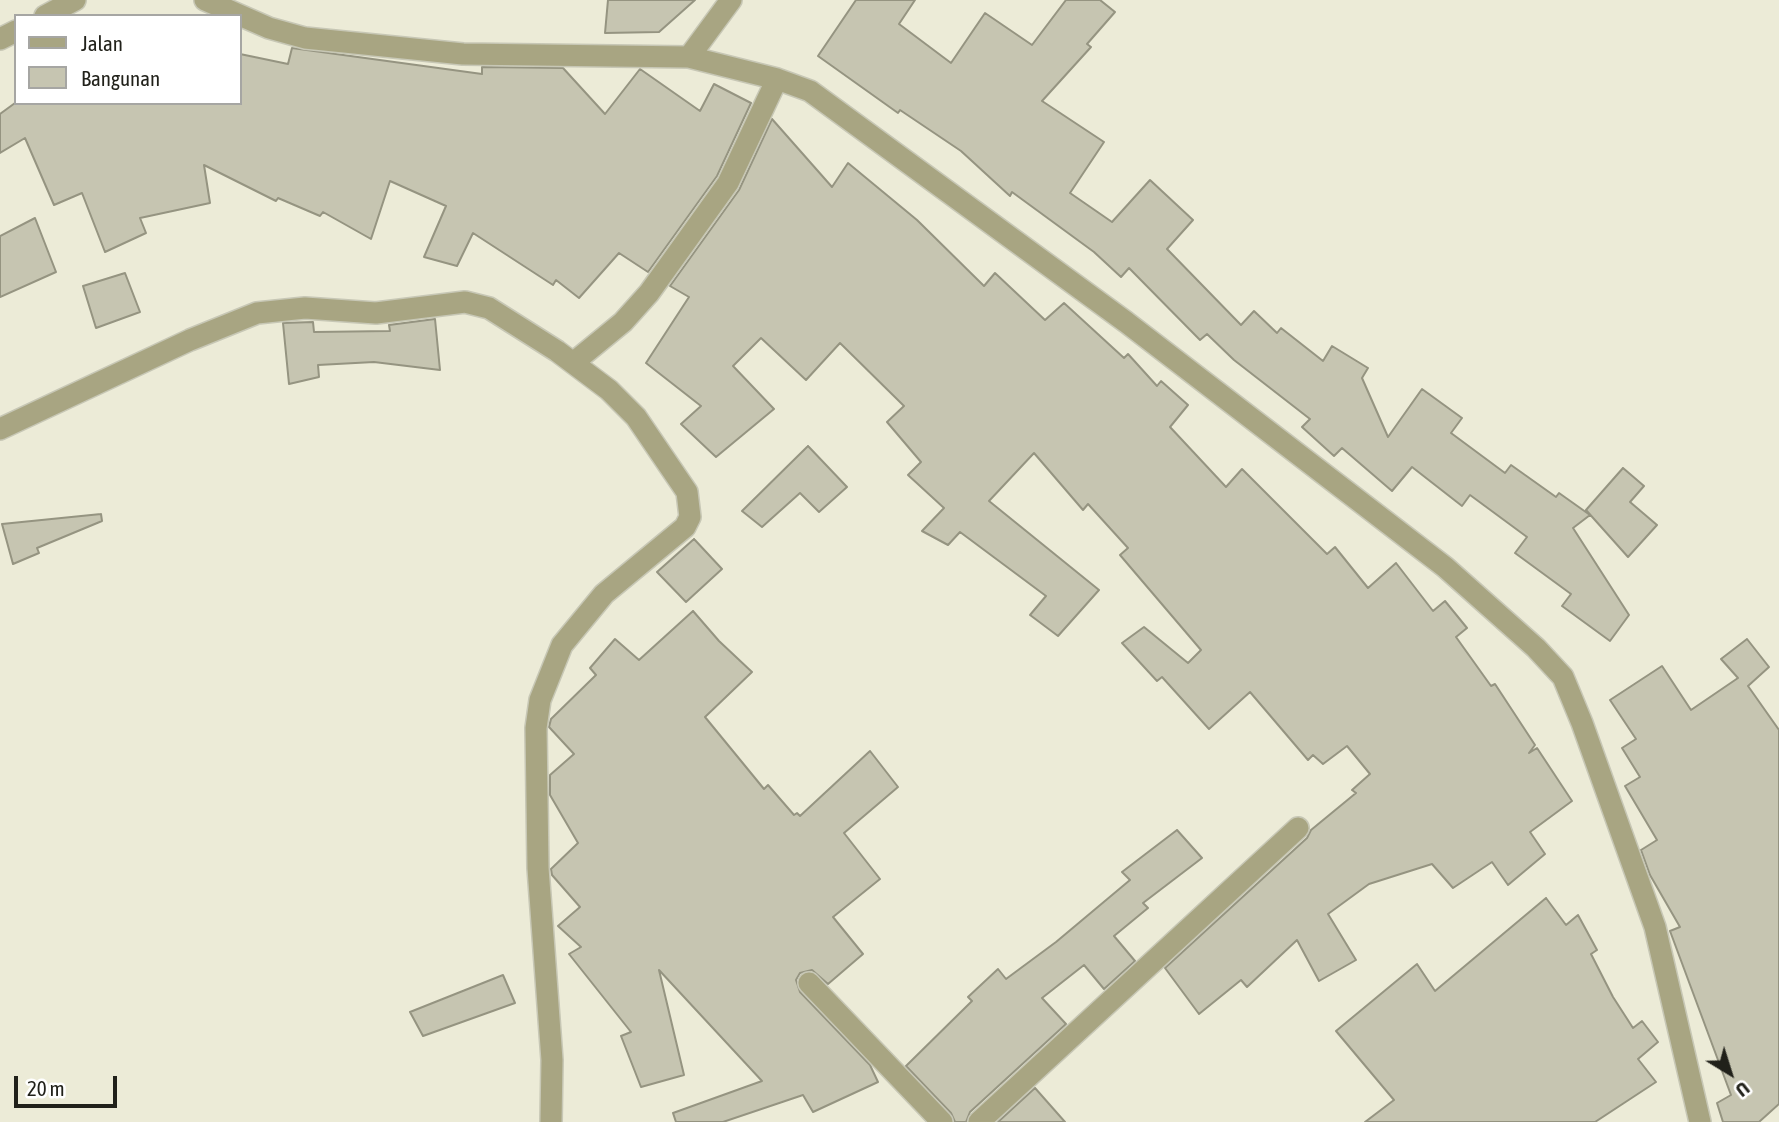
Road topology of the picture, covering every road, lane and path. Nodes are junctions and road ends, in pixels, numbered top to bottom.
1 (75, 0) edge
2 (205, 0) edge
3 (731, 0) edge
4 (49, 14) edge
5 (236, 14) edge
6 (242, 17) edge
7 (689, 57) junction
8 (777, 79) junction
9 (573, 363) junction
10 (0, 429) edge
11 (1298, 828) dead end
12 (809, 982) dead end
13 (551, 1122) edge
14 (942, 1122) edge
15 (979, 1122) edge
16 (1700, 1122) edge

1 - 4 street
2 - 5 street
3 - 7 street
6 - 7 street
7 - 8 street
8 - 9 street
8 - 16 street
9 - 10 street
9 - 13 street
11 - 15 street
12 - 14 street

